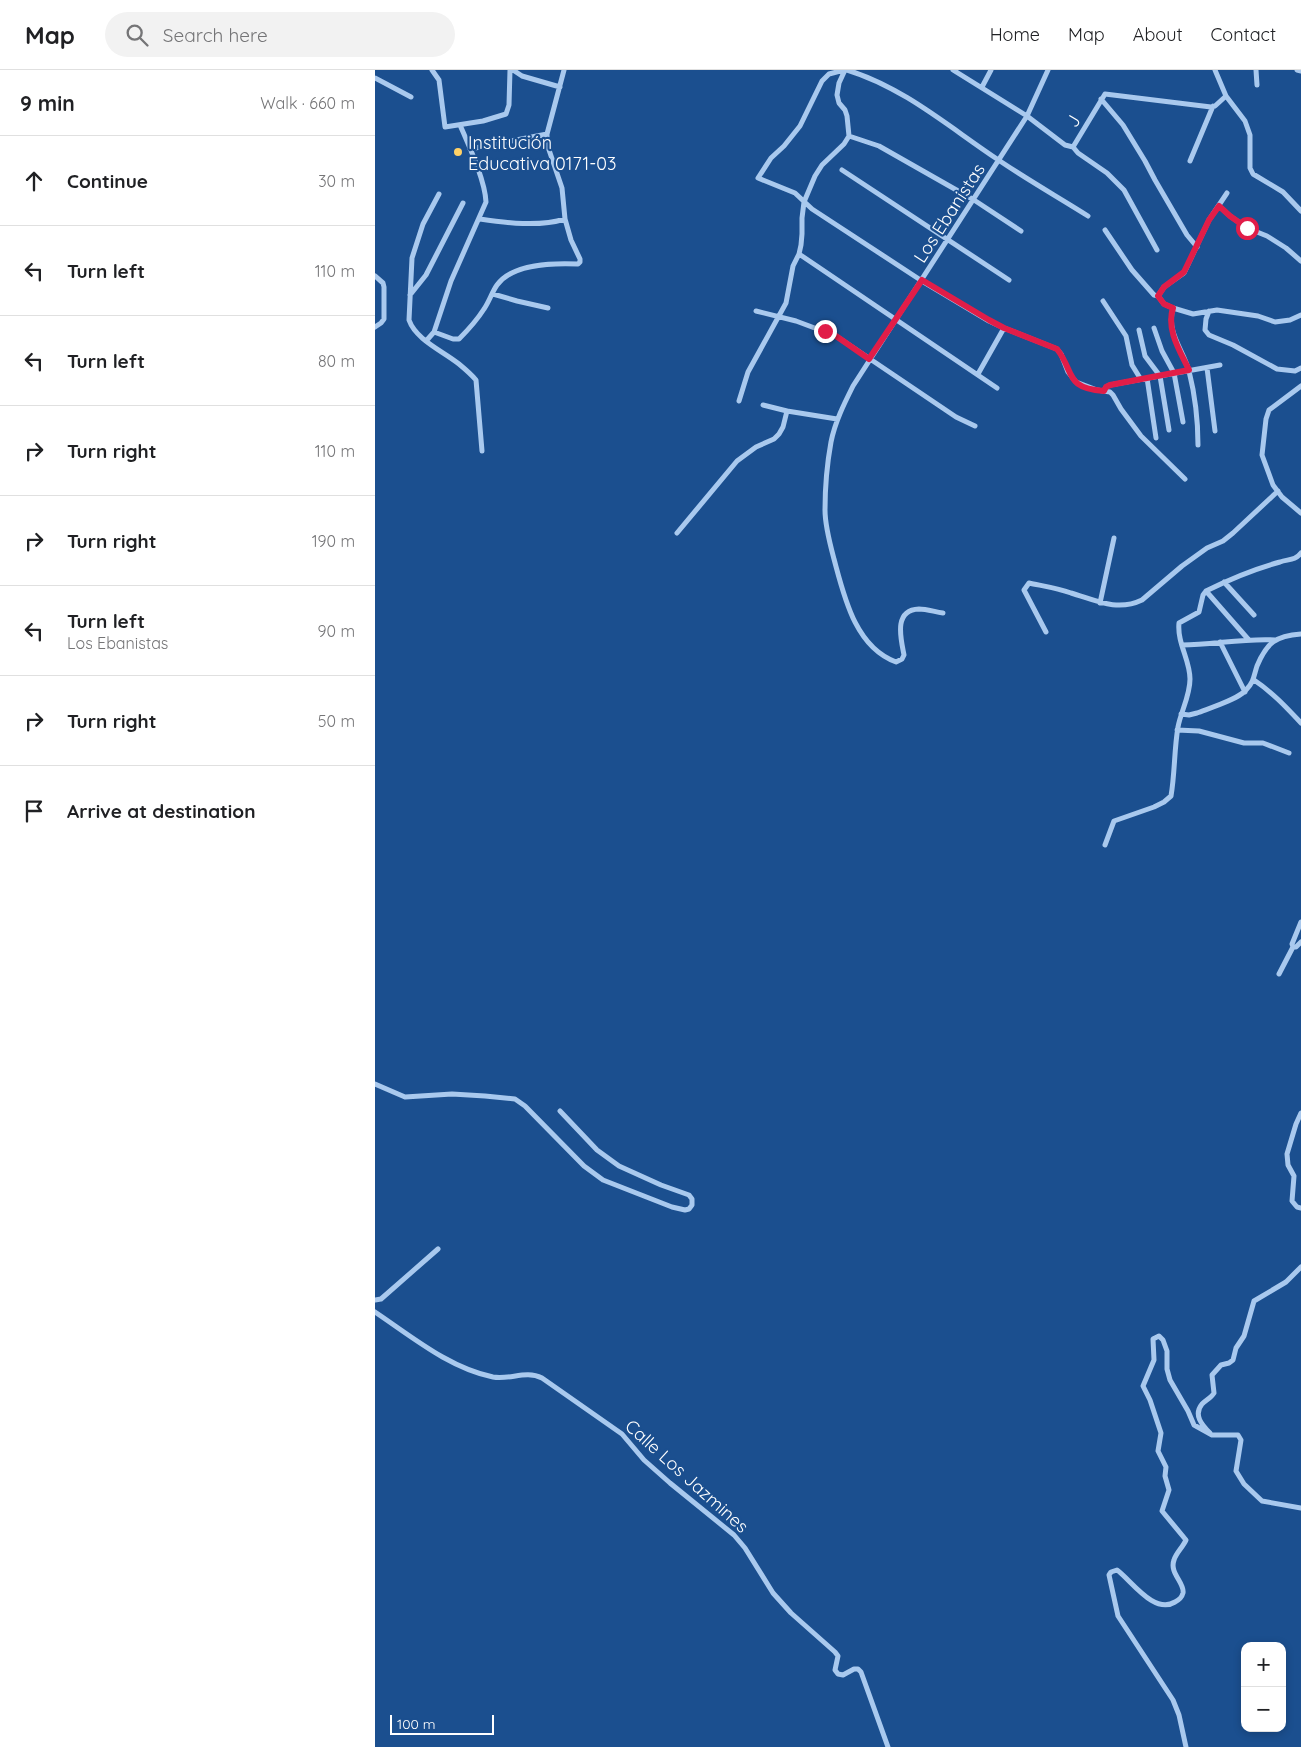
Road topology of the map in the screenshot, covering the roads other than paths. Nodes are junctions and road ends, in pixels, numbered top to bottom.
1 (432, 70) edge
2 (512, 70) edge
3 (564, 70) edge
4 (845, 70) edge
5 (953, 70) edge
6 (991, 70) edge
7 (1048, 70) edge
8 (1215, 70) edge
9 (1256, 70) edge
10 (1297, 70) edge
11 (1301, 71) edge
12 (375, 78) edge
13 (1257, 85) dead end
14 (560, 86) junction
15 (982, 87) junction
16 (1226, 96) junction
17 (411, 97) dead end
18 (1101, 99) junction
19 (1213, 106) junction
20 (1027, 116) junction
21 (460, 125) junction
22 (547, 134) junction
23 (849, 136) junction
24 (1073, 147) junction
25 (470, 149) junction
26 (999, 161) junction
27 (1190, 161) dead end
28 (842, 170) dead end
29 (1227, 193) dead end
30 (439, 194) dead end
31 (974, 200) junction
32 (804, 202) junction
33 (463, 203) dead end
34 (1219, 206) junction
35 (1301, 211) edge
36 (1088, 216) dead end
37 (479, 219) junction
38 (565, 219) junction
39 (1105, 230) dead end
40 (1021, 231) dead end
41 (948, 240) junction
42 (1197, 247) junction
43 (1157, 250) dead end
44 (799, 254) junction
45 (1301, 261) edge
46 (375, 276) edge
47 (922, 280) junction
48 (1009, 280) dead end
49 (493, 294) junction
50 (410, 295) junction
51 (1158, 296) junction
52 (1103, 301) dead end
53 (549, 308) dead end
54 (1173, 308) junction
55 (756, 311) dead end
56 (1209, 312) junction
57 (1301, 315) edge
58 (778, 317) junction
59 (896, 320) junction
60 (375, 327) edge
61 (1004, 328) junction
62 (1154, 328) dead end
63 (1139, 330) dead end
64 (434, 332) junction
65 (427, 340) junction
66 (869, 359) junction
67 (1220, 364) dead end
68 (1207, 368) junction
69 (1301, 368) edge
70 (1189, 370) junction
71 (1174, 373) junction
72 (978, 374) junction
73 (1160, 376) junction
74 (1140, 378) junction
75 (1147, 378) junction
76 (1301, 386) edge
77 (997, 388) dead end
78 (1104, 391) junction
79 (739, 401) dead end
80 (763, 405) dead end
81 (787, 411) junction
82 (837, 419) junction
83 (1183, 422) dead end
84 (975, 426) dead end
85 (1169, 430) dead end
86 (1215, 431) dead end
87 (1156, 438) dead end
88 (1199, 446) dead end
89 (481, 451) dead end
90 (1185, 479) dead end
91 (1278, 491) junction
92 (1301, 513) edge
93 (677, 533) dead end
94 (1114, 538) dead end
95 (1301, 553) edge
96 (1223, 582) junction
97 (1206, 590) junction
98 (1100, 603) junction
99 (943, 612) dead end
100 (1254, 615) dead end
101 (1046, 632) dead end
102 (1301, 634) edge
103 (1249, 639) junction
104 (1275, 640) junction
105 (1220, 642) junction
106 (1181, 645) junction
107 (1254, 680) junction
108 (1245, 692) junction
109 (1181, 714) junction
110 (1301, 723) edge
111 (1177, 730) junction
112 (1289, 753) dead end
113 (1105, 845) dead end
114 (1301, 922) edge
115 (1301, 942) edge
116 (1293, 947) junction
117 (1279, 974) dead end
118 (375, 1084) edge
119 (559, 1111) dead end
120 (1301, 1114) edge
121 (1301, 1208) edge
122 (437, 1249) dead end
123 (1301, 1267) edge
124 (375, 1300) edge
125 (375, 1312) edge
126 (1212, 1435) junction
127 (1301, 1508) edge
128 (888, 1747) edge
129 (1186, 1747) edge

1 - 21 street
2 - 14 street
2 - 21 street
3 - 14 street
4 - 23 street
4 - 26 street
4 - 32 street
5 - 15 street, J
6 - 15 street
7 - 20 street, Los Ebanistas
8 - 16 street
9 - 13 street
10 - 11 street
12 - 17 street
14 - 22 street
15 - 20 street, J
16 - 19 street
16 - 35 street
18 - 19 street
18 - 24 street, J
18 - 42 street
19 - 27 street
20 - 24 street, J
20 - 26 street, Los Ebanistas
21 - 25 street
22 - 25 street
22 - 38 street
23 - 31 street
23 - 32 street
24 - 43 street
25 - 37 street
26 - 31 street, Los Ebanistas
26 - 36 street
28 - 41 street
29 - 34 street
30 - 50 street
31 - 40 street
31 - 41 street, Los Ebanistas
32 - 44 street
32 - 47 street
33 - 50 street
34 - 42 street
34 - 45 street
37 - 38 street
37 - 64 street
38 - 49 street
39 - 51 street
41 - 47 street, Los Ebanistas
41 - 48 street
42 - 51 street
44 - 58 street
44 - 59 street
46 - 60 street
47 - 59 street, Los Ebanistas
47 - 61 street
49 - 53 street
49 - 64 street
50 - 65 street
51 - 54 street
52 - 74 street
54 - 56 street
54 - 70 street
55 - 58 street
56 - 57 street
56 - 69 street
58 - 66 street
58 - 79 street
59 - 66 street, Los Ebanistas
59 - 72 street
61 - 72 street
61 - 78 street
62 - 71 street
63 - 73 street
64 - 65 street
65 - 89 street
66 - 82 street, Los Ebanistas
66 - 84 street
67 - 68 street
68 - 70 street
68 - 86 street
70 - 71 street
70 - 88 street
71 - 73 street
71 - 83 street
72 - 77 street
73 - 75 street
73 - 85 street
74 - 75 street
74 - 78 street
75 - 87 street
76 - 91 street
78 - 90 street
80 - 81 street
81 - 82 street
81 - 93 street
82 - 99 street, Los Ebanistas
91 - 92 street
91 - 98 street
94 - 98 street
95 - 96 street
96 - 97 street
96 - 100 street
97 - 103 street
97 - 106 street
98 - 101 street
102 - 104 street
103 - 104 street
103 - 105 street
104 - 107 street
105 - 106 street
105 - 108 street
106 - 109 street
107 - 108 street
107 - 110 street
108 - 109 street
109 - 111 street
111 - 112 street
111 - 113 street
114 - 116 street
115 - 116 street
116 - 117 street
118 - 119 street
120 - 121 street
122 - 124 street
123 - 126 street
125 - 128 street, Calle Los Jazmines
126 - 127 street
126 - 129 street

